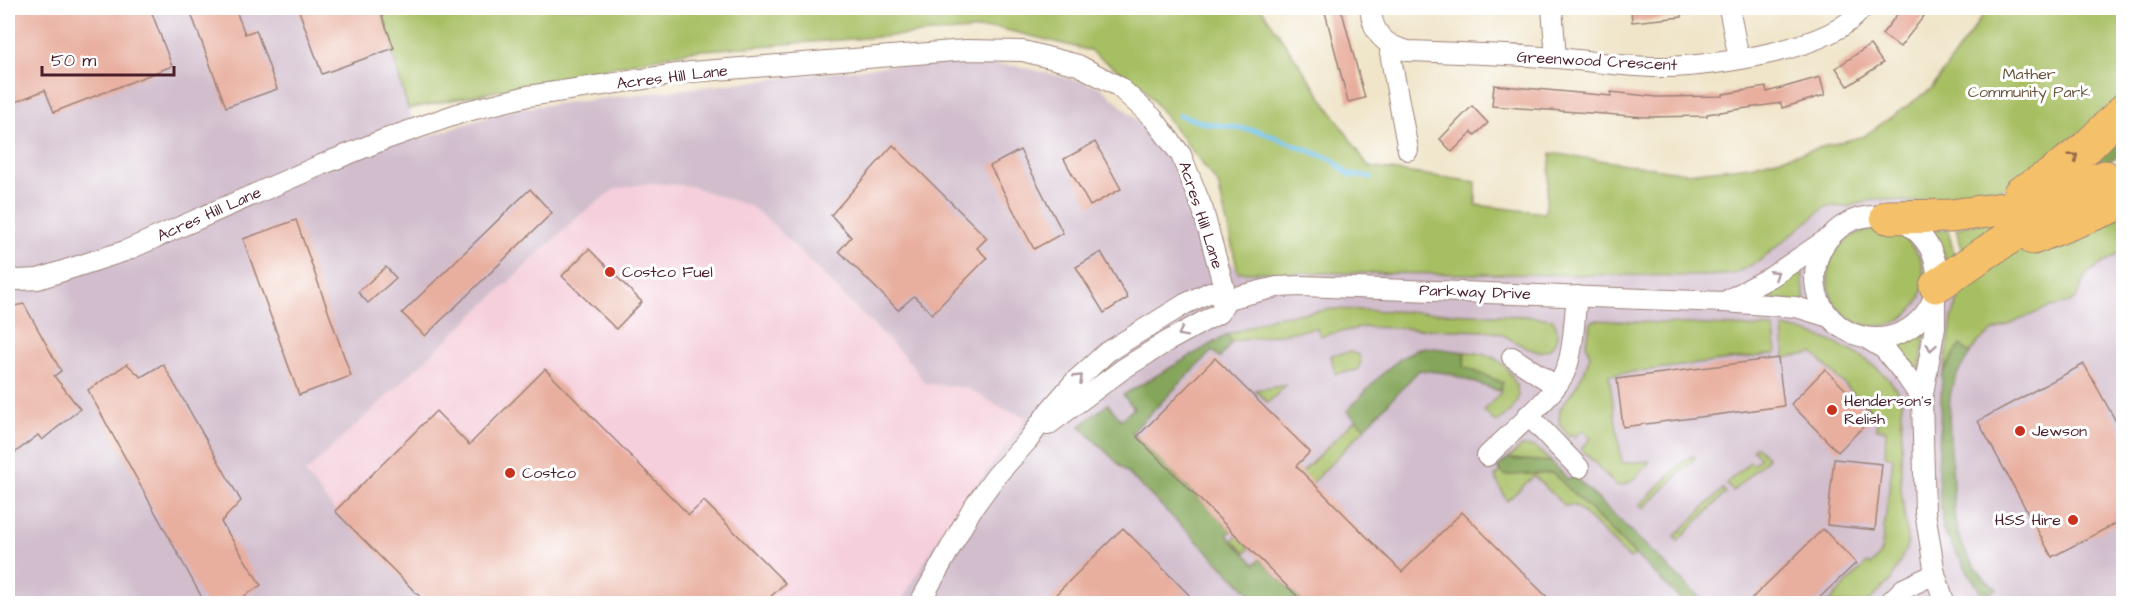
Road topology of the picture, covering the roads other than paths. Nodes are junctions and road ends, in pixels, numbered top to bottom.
1 (1370, 8) edge
2 (1552, 8) edge
3 (1729, 8) edge
4 (1862, 8) edge
5 (1392, 46) junction
6 (1556, 58) junction
7 (1739, 59) junction
8 (2124, 110) edge
9 (1408, 150) dead end
10 (2117, 182) edge
11 (1990, 211) junction
12 (1887, 217) junction
13 (1827, 239) junction
14 (8, 278) edge
15 (1935, 290) junction
16 (1577, 296) junction
17 (1227, 299) junction
18 (1724, 302) junction
19 (1829, 317) junction
20 (1864, 338) junction
21 (1512, 357) dead end
22 (1556, 386) junction
23 (1922, 399) junction
24 (1528, 416) junction
25 (1487, 456) dead end
26 (1580, 468) dead end
27 (1935, 574) junction
28 (919, 603) edge
29 (1888, 603) edge
30 (1945, 603) edge

1 - 5 street
2 - 6 street
3 - 7 street
4 - 7 street, Greenwood Crescent
5 - 6 street, Greenwood Crescent
5 - 9 street
6 - 7 street, Greenwood Crescent
11 -> 8 highway
10 - 11 highway
10 - 15 highway
11 - 12 highway
12 - 13 street
12 - 15 street
18 -> 13 street
13 - 19 street
14 - 17 street, Acres Hill Lane
15 - 20 street
15 -> 23 street
16 - 17 street, Parkway Drive
16 - 18 street, Parkway Drive
16 - 22 street
17 - 28 street
18 - 19 street, Parkway Drive
19 - 20 street
20 - 23 street
21 - 22 street
22 - 24 street
23 - 27 street
24 - 25 street
24 - 26 street
27 - 29 street
27 - 30 street

